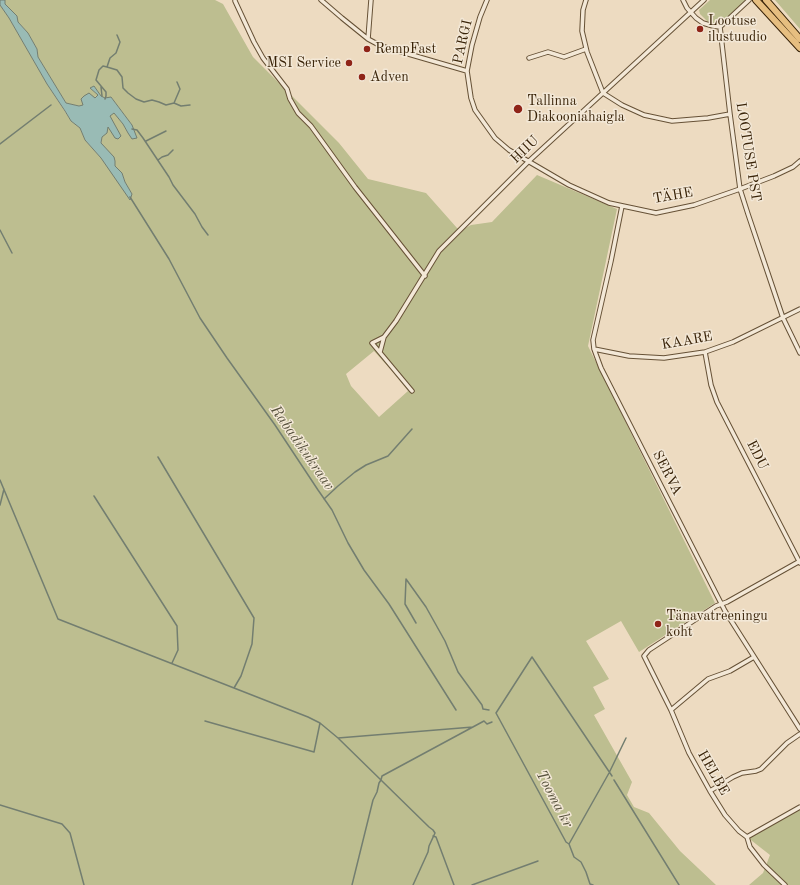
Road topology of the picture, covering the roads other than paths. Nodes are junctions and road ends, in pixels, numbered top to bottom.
1 (235, 0) edge
2 (321, 0) edge
3 (371, 0) edge
4 (487, 0) edge
5 (586, 0) edge
6 (683, 0) edge
7 (704, 0) edge
8 (749, 0) edge
9 (756, 0) edge
10 (766, 0) edge
11 (690, 13) junction
12 (720, 27) junction
13 (368, 39) junction
14 (800, 39) edge
15 (800, 48) edge
16 (586, 49) junction
17 (529, 58) dead end
18 (467, 71) junction
19 (603, 92) junction
20 (730, 114) junction
21 (529, 161) junction
22 (800, 161) edge
23 (740, 189) junction
24 (622, 206) junction
25 (425, 276) junction
26 (800, 309) edge
27 (783, 318) junction
28 (384, 337) junction
29 (594, 349) junction
30 (380, 352) junction
31 (705, 352) junction
32 (800, 353) edge
33 (412, 391) dead end
34 (800, 562) edge
35 (722, 604) junction
36 (754, 657) junction
37 (671, 710) junction
38 (800, 729) edge
39 (800, 734) edge
40 (710, 791) junction
41 (800, 807) edge
42 (747, 837) junction
43 (785, 885) edge

1 - 25 street
2 - 13 street
3 - 13 street
4 - 18 street, PARGI
5 - 16 street
6 - 11 street
7 - 11 street, HIIU
8 - 12 street
9 - 15 highway
10 - 14 highway
11 - 12 street
11 - 19 street, HIIU
12 - 20 street, LOOTUSE PST
13 - 18 street
16 - 17 street
16 - 19 street
18 - 21 street, PARGI
19 - 20 street
19 - 21 street, HIIU
20 - 23 street, LOOTUSE PST
21 - 24 street, TÄHE
21 - 25 street, HIIU
22 - 23 street, TÄHE
23 - 24 street, TÄHE
23 - 27 street, LOOTUSE PST
24 - 29 street, SERVA
25 - 28 street, HIIU
26 - 27 street, KAARE
27 - 31 street, KAARE
27 - 32 street, LOOTUSE PST
28 - 30 street, HIIU
28 - 30 street, HIIU
29 - 31 street, KAARE
29 - 35 street, SERVA
30 - 33 street
31 - 34 street, EDU
34 - 35 street
35 - 36 street, SERVA
35 - 37 street, HELBE
36 - 37 street
36 - 38 street, SERVA
37 - 40 street, HELBE
39 - 40 street
40 - 42 street, HELBE
41 - 42 street
42 - 43 street, HELBE

